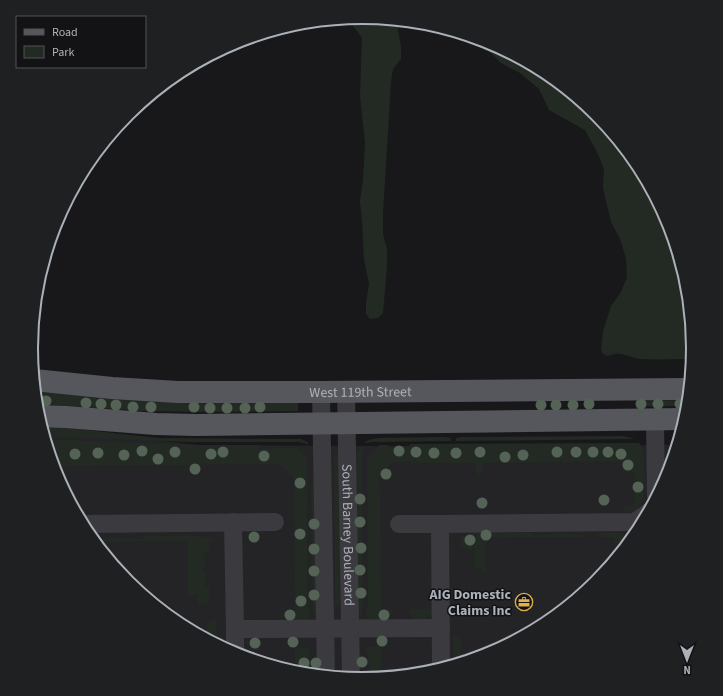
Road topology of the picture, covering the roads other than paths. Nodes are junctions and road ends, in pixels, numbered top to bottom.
1 (39, 381) edge
2 (683, 388) edge
3 (321, 392) junction
4 (346, 392) junction
5 (45, 416) edge
6 (677, 419) edge
7 (655, 420) junction
8 (322, 424) junction
9 (347, 424) junction
10 (656, 483) edge
11 (233, 522) junction
12 (275, 522) dead end
13 (634, 523) edge
14 (89, 524) edge
15 (399, 524) dead end
16 (440, 524) junction
17 (326, 628) junction
18 (350, 628) junction
19 (441, 628) junction
20 (235, 629) junction
21 (235, 646) edge
22 (441, 662) edge
23 (326, 670) edge
24 (351, 671) edge

1 - 3 main road, West 119th Street
2 - 4 main road, West 119th Street
3 - 4 main road, West 119th Street
3 - 8 street, South Barney Boulevard
4 - 9 street, South Barney Boulevard
5 - 8 main road
6 - 7 main road
7 - 9 main road
7 - 10 street
8 - 9 main road
8 - 17 street, South Barney Boulevard
9 - 18 street, South Barney Boulevard
11 - 12 street
11 - 14 street
11 - 20 street
13 - 16 street
15 - 16 street
16 - 19 street
17 - 18 street
17 - 20 street
17 - 23 street, South Barney Boulevard
18 - 19 street
18 - 24 street, South Barney Boulevard
19 - 22 street
20 - 21 street

